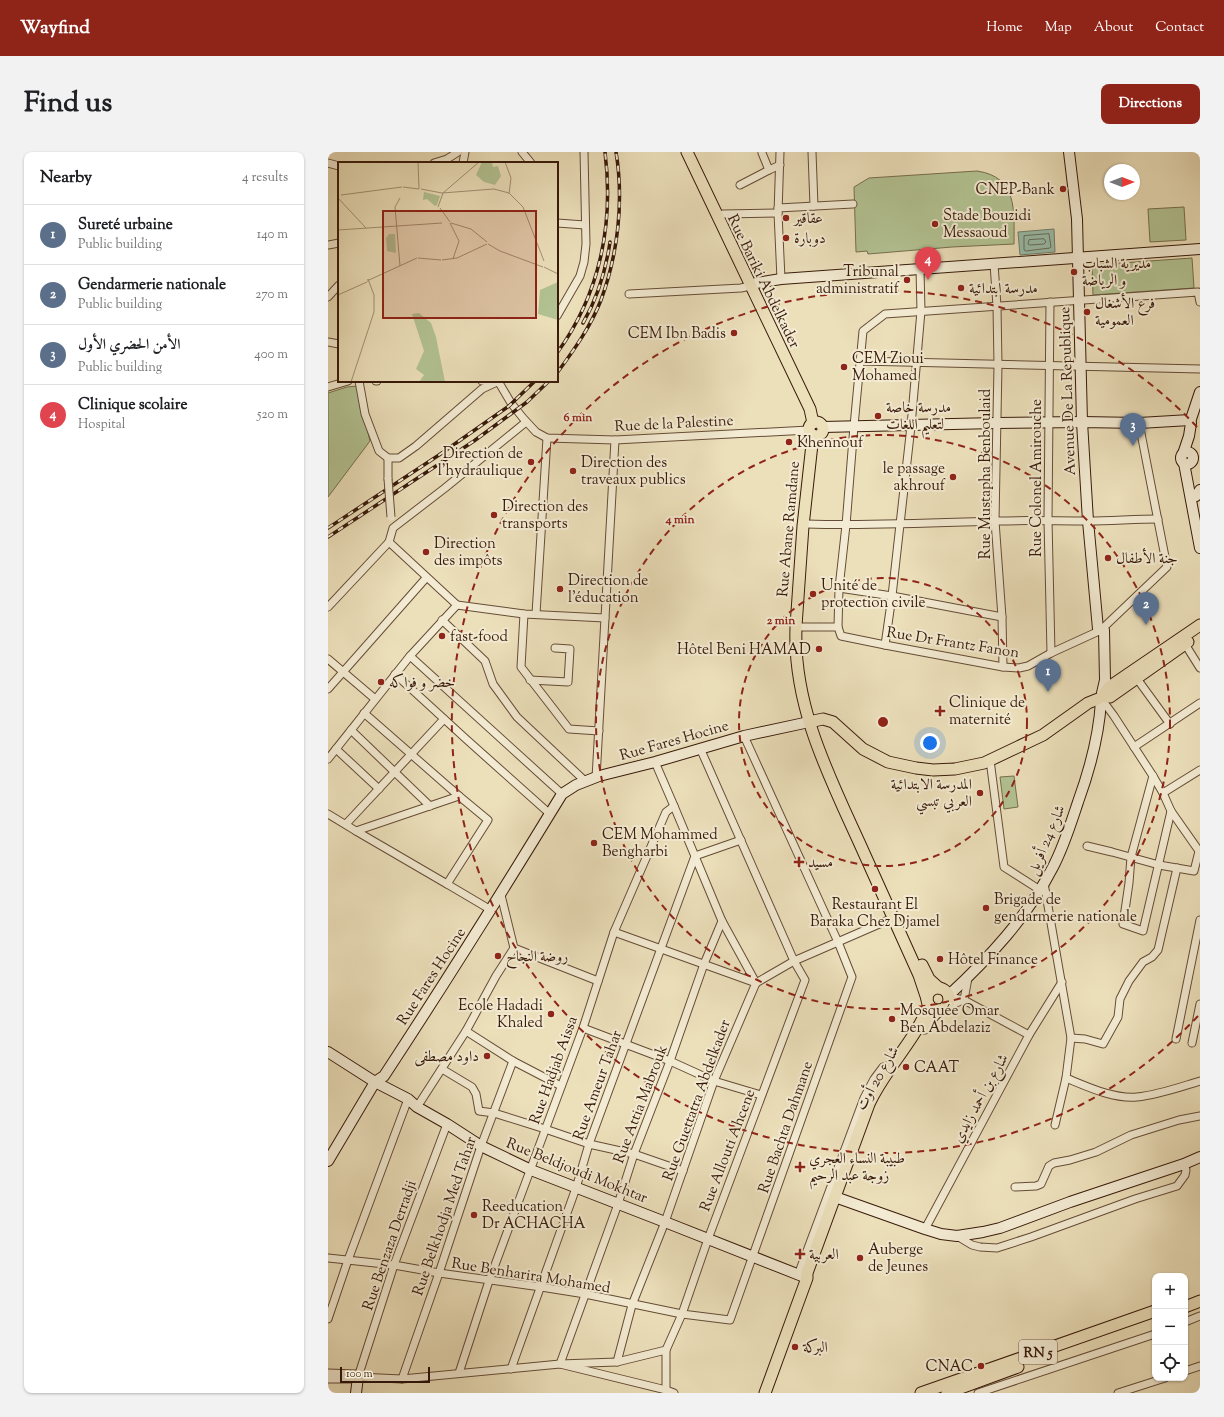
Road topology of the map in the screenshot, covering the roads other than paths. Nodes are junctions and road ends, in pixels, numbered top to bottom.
1 (458, 152) edge
2 (465, 152) edge
3 (522, 152) edge
4 (584, 152) edge
5 (687, 152) edge
6 (693, 152) edge
7 (764, 152) edge
8 (780, 152) edge
9 (812, 152) edge
10 (1069, 152) edge
11 (437, 162) edge
12 (463, 162) edge
13 (530, 162) edge
14 (328, 163) edge
15 (780, 165) junction
16 (338, 166) edge
17 (769, 170) junction
18 (740, 185) dead end
19 (853, 204) dead end
20 (814, 206) junction
21 (778, 210) junction
22 (723, 214) junction
23 (558, 222) edge
24 (585, 225) junction
25 (338, 243) edge
26 (328, 245) edge
27 (1200, 249) edge
28 (1078, 258) junction
29 (994, 264) junction
30 (920, 270) junction
31 (781, 279) junction
32 (753, 284) junction
33 (338, 286) edge
34 (629, 294) dead end
35 (328, 297) edge
36 (1079, 300) junction
37 (1050, 302) junction
38 (1200, 302) edge
39 (997, 306) junction
40 (559, 308) edge
41 (921, 311) junction
42 (328, 342) edge
43 (338, 344) edge
44 (860, 361) junction
45 (916, 362) junction
46 (998, 365) junction
47 (1050, 366) junction
48 (1080, 366) junction
49 (1200, 369) edge
50 (345, 382) edge
51 (359, 382) edge
52 (496, 382) edge
53 (499, 382) edge
54 (328, 387) edge
55 (1200, 392) edge
56 (1194, 419) edge
57 (525, 420) junction
58 (1082, 422) junction
59 (996, 423) junction
60 (1049, 423) junction
61 (1139, 423) junction
62 (854, 426) junction
63 (911, 426) junction
64 (816, 429) junction
65 (547, 438) junction
66 (616, 440) junction
67 (388, 458) junction
68 (1191, 459) edge
69 (1198, 493) edge
70 (1200, 515) edge
71 (1158, 519) junction
72 (1048, 520) junction
73 (995, 521) junction
74 (1088, 521) junction
75 (807, 524) junction
76 (900, 524) junction
77 (846, 525) junction
78 (393, 528) junction
79 (389, 542) junction
80 (1200, 548) edge
81 (426, 578) junction
82 (839, 588) junction
83 (892, 596) junction
84 (457, 605) junction
85 (328, 607) edge
86 (524, 614) junction
87 (536, 614) junction
88 (1002, 617) junction
89 (605, 618) junction
90 (442, 620) junction
91 (1200, 625) edge
92 (799, 627) junction
93 (838, 627) junction
94 (1101, 630) junction
95 (1200, 633) edge
96 (1185, 644) junction
97 (885, 645) junction
98 (555, 648) dead end
99 (1051, 653) junction
100 (410, 656) junction
101 (328, 659) edge
102 (1003, 667) junction
103 (1200, 668) edge
104 (344, 672) junction
105 (396, 674) junction
106 (1135, 675) junction
107 (530, 680) junction
108 (328, 689) edge
109 (1102, 697) junction
110 (375, 699) junction
111 (1200, 703) edge
112 (364, 713) junction
113 (444, 719) junction
114 (812, 722) junction
115 (1170, 724) junction
116 (351, 730) junction
117 (598, 731) junction
118 (744, 736) junction
119 (1134, 747) junction
120 (700, 748) junction
121 (336, 749) junction
122 (411, 753) junction
123 (328, 759) edge
124 (990, 760) junction
125 (655, 762) junction
126 (1200, 770) edge
127 (394, 772) junction
128 (1153, 776) junction
129 (596, 778) junction
130 (585, 782) junction
131 (379, 789) junction
132 (1163, 793) junction
133 (562, 794) junction
134 (459, 796) junction
135 (430, 806) junction
136 (674, 806) junction
137 (1171, 811) junction
138 (328, 814) edge
139 (550, 814) junction
140 (346, 824) junction
141 (356, 831) junction
142 (741, 840) junction
143 (1087, 846) dead end
144 (1199, 851) edge
145 (695, 856) junction
146 (1131, 857) junction
147 (1159, 865) junction
148 (1177, 868) junction
149 (1197, 872) edge
150 (447, 884) junction
151 (1042, 887) junction
152 (501, 895) junction
153 (491, 910) junction
154 (893, 918) junction
155 (1200, 920) edge
156 (722, 921) junction
157 (614, 932) junction
158 (838, 942) junction
159 (514, 948) junction
160 (661, 949) junction
161 (794, 961) junction
162 (704, 964) junction
163 (968, 978) junction
164 (598, 981) junction
165 (1062, 982) junction
166 (756, 983) junction
167 (940, 999) junction
168 (964, 1000) junction
169 (1200, 1004) edge
170 (583, 1028) junction
171 (466, 1031) junction
172 (1029, 1036) junction
173 (1071, 1038) junction
174 (1176, 1039) dead end
175 (1192, 1043) dead end
176 (626, 1045) junction
177 (328, 1052) edge
178 (513, 1061) junction
179 (670, 1061) junction
180 (442, 1069) junction
181 (1066, 1078) junction
182 (714, 1081) junction
183 (1200, 1081) edge
184 (375, 1082) junction
185 (561, 1086) junction
186 (761, 1095) junction
187 (408, 1100) junction
188 (418, 1107) junction
189 (494, 1113) junction
190 (1200, 1116) edge
191 (447, 1124) junction
192 (1055, 1125) dead end
193 (545, 1129) junction
194 (589, 1144) junction
195 (481, 1146) junction
196 (634, 1154) junction
197 (1200, 1157) edge
198 (328, 1161) edge
199 (1184, 1164) junction
200 (531, 1170) junction
201 (683, 1171) junction
202 (1015, 1187) dead end
203 (576, 1188) junction
204 (835, 1197) junction
205 (618, 1204) junction
206 (665, 1222) junction
207 (925, 1229) junction
208 (957, 1236) junction
209 (708, 1238) junction
210 (328, 1258) edge
211 (753, 1258) junction
212 (348, 1260) junction
213 (394, 1265) junction
214 (439, 1273) junction
215 (802, 1277) junction
216 (489, 1280) junction
217 (540, 1287) junction
218 (585, 1294) junction
219 (1200, 1294) edge
220 (1188, 1299) edge
221 (1200, 1301) edge
222 (632, 1305) junction
223 (1188, 1306) edge
224 (1152, 1311) edge
225 (682, 1314) junction
226 (1200, 1316) edge
227 (328, 1319) edge
228 (1152, 1319) edge
229 (730, 1320) joint
230 (1188, 1321) edge
231 (1152, 1335) edge
232 (666, 1350) junction
233 (780, 1352) junction
234 (617, 1362) junction
235 (560, 1364) junction
236 (1200, 1366) edge
237 (511, 1369) junction
238 (1188, 1370) edge
239 (328, 1373) edge
240 (459, 1373) junction
241 (358, 1377) junction
242 (402, 1379) junction
243 (328, 1380) edge
244 (1159, 1381) edge
245 (988, 1387) edge
246 (666, 1390) junction
247 (772, 1390) edge
248 (1141, 1390) edge
249 (356, 1393) edge
250 (674, 1393) edge
251 (765, 1393) edge
252 (921, 1393) edge
253 (947, 1393) edge
254 (978, 1393) edge
255 (1118, 1393) edge

1 - 11 street
2 - 12 street
3 - 13 street
4 - 24 street
5 - 32 main road, Rue Bariki Abdelkader
6 - 22 main road, Rue Bariki Abdelkader
7 - 17 street
8 - 15 street
9 - 20 street
10 - 28 street, Avenue De La Republique
14 - 16 street
15 - 17 street
15 - 21 street
17 - 18 street
19 - 20 street
20 - 21 street
21 - 22 street
21 - 31 street
22 - 32 main road, Rue Bariki Abdelkader
23 - 24 street
24 - 40 street
25 - 26 street
27 - 28 street
28 - 29 street
28 - 36 street, Avenue De La Republique
29 - 30 street
29 - 39 street, Rue Mustapha Benboulaid
30 - 31 street
30 - 41 street
31 - 32 street
32 - 34 street
32 - 64 main road, Rue Bariki Abdelkader
33 - 35 street
36 - 37 street
36 - 38 street
36 - 48 street, Avenue De La Republique
37 - 39 street
37 - 47 street, Rue Colonel Amirouche
39 - 41 street
39 - 46 street, Rue Mustapha Benboulaid
41 - 44 street
41 - 45 street
42 - 43 street
44 - 45 street
44 - 62 street
45 - 46 street
45 - 63 street
46 - 47 street
46 - 59 street, Rue Mustapha Benboulaid
47 - 48 street
47 - 60 street, Rue Colonel Amirouche
48 - 49 street
48 - 58 street, Avenue De La Republique
50 - 54 street
51 - 67 street
52 - 67 street
53 - 57 street
55 - 56 street
56 - 61 street
56 - 68 street
57 - 65 street
57 - 78 street
58 - 60 street
58 - 61 street
58 - 74 street, Avenue De La Republique
59 - 60 street
59 - 63 street
59 - 73 street, Rue Mustapha Benboulaid
60 - 72 street, Rue Colonel Amirouche
61 - 71 street
62 - 63 street
62 - 64 street
62 - 77 street
63 - 76 street
64 - 66 street, Rue de la Palestine
64 - 75 main road, Rue Abane Ramdane
64 - 92 main road, Rue Abane Ramdane
65 - 66 street, Rue de la Palestine
65 - 87 street
66 - 89 street
67 - 78 street, bridge
68 - 69 street
68 - 80 street
69 - 70 street
71 - 74 street
71 - 94 street, Rue Dr Frantz Fanon
72 - 73 street
72 - 74 street
72 - 99 street, Rue Colonel Amirouche
73 - 76 street
73 - 88 street, Rue Mustapha Benboulaid
74 - 94 street, Avenue De La Republique
75 - 77 street
75 - 92 main road, Rue Abane Ramdane
76 - 77 street
76 - 83 street
77 - 82 street
78 - 79 street
79 - 81 street
79 - 85 street
81 - 84 street
81 - 104 street
82 - 83 street
82 - 93 street
83 - 88 street
83 - 97 street
84 - 86 street
84 - 90 street
86 - 87 street
86 - 107 street
87 - 89 street
88 - 102 street, Rue Mustapha Benboulaid
89 - 117 street
90 - 100 street
90 - 130 street
91 - 106 main road
92 - 93 street
92 - 114 main road, Rue Abane Ramdane
93 - 97 street, Rue Dr Frantz Fanon
94 - 99 street, Rue Dr Frantz Fanon
94 - 109 street, شارع 24 أفريل
95 - 96 main road
96 - 103 street
96 - 106 main road
97 - 102 street, Rue Dr Frantz Fanon
98 - 107 street
99 - 102 street, Rue Dr Frantz Fanon
100 - 105 street
100 - 133 street
101 - 104 street
104 - 108 street
104 - 110 street
105 - 110 street
105 - 113 street
106 - 109 main road, Rue Fares Hocine
106 - 115 street
107 - 117 street
109 - 119 street
109 - 124 main road, Rue Fares Hocine
109 - 151 street, شارع 24 أفريل
110 - 112 street
111 - 115 street
112 - 116 street
112 - 122 street
113 - 122 street
113 - 139 street
114 - 118 street, Rue Fares Hocine
114 - 124 main road, Rue Fares Hocine
114 - 154 main road
114 - 167 main road
115 - 119 street
116 - 121 street
116 - 127 street
117 - 129 street
118 - 120 street, Rue Fares Hocine
118 - 158 street, Rue Bachta Dahmane
119 - 128 street
120 - 125 street, Rue Fares Hocine
120 - 142 street
121 - 123 street
121 - 131 street
122 - 127 street
122 - 134 street
124 - 151 street
125 - 129 street, Rue Fares Hocine
125 - 136 street
126 - 132 street
127 - 131 street
127 - 135 street
128 - 132 street
128 - 146 street
129 - 130 street, Rue Fares Hocine
130 - 133 street, Rue Fares Hocine
131 - 140 street
132 - 137 street
133 - 139 street, Rue Fares Hocine
134 - 135 street
134 - 150 street
135 - 141 street
136 - 145 street
136 - 157 street, Rue Hadjab Aissa
137 - 144 street
137 - 147 street
138 - 140 street
139 - 152 street, Rue Fares Hocine
140 - 141 street
141 - 150 street
142 - 145 street
142 - 161 street
143 - 146 street
144 - 149 street
145 - 156 street
145 - 160 street, Rue Ameur Tahar
146 - 147 street
146 - 147 street
147 - 148 street
148 - 149 street
148 - 173 street
150 - 153 street
151 - 163 street, شارع 24 أفريل
151 - 165 street
152 - 153 street, Rue Fares Hocine
152 - 159 street
153 - 184 street, Rue Fares Hocine
154 - 158 street
154 - 167 main road
155 - 174 street
156 - 162 street, Rue Attia Mabrouk
156 - 166 street
157 - 160 street
157 - 164 street, Rue Hadjab Aissa
158 - 161 street
158 - 211 street, Rue Bachta Dahmane
159 - 164 street
159 - 171 street
160 - 162 street
160 - 176 street, Rue Ameur Tahar
161 - 166 street
161 - 186 street, Rue Allouti Ahcene
162 - 166 street
162 - 179 street, Rue Attia Mabrouk
163 - 167 street, شارع 24 أفريل
163 - 168 street
164 - 170 street, Rue Hadjab Aissa
165 - 172 street, شارع بن أحمد زايدي
165 - 173 street
166 - 182 street, Rue Guettatra Abdelkader
167 - 168 street
167 - 168 street
167 - 204 main road, شارع 20 أوت
167 - 204 main road, شارع 20 أوت
168 - 172 street
169 - 175 street
170 - 176 street
170 - 185 street, Rue Hadjab Aissa
171 - 178 street
171 - 180 street
172 - 207 street, شارع بن أحمد زايدي
173 - 181 street
176 - 179 street
176 - 194 street, Rue Ameur Tahar
177 - 184 street, Rue Beldjoudi Mokhtar
178 - 185 street
178 - 189 street, Rue Belkhodja Med Tahar
179 - 182 street
179 - 196 street, Rue Attia Mabrouk
180 - 188 street
180 - 189 street
181 - 183 street
181 - 192 street
182 - 186 street
182 - 201 street, Rue Guettatra Abdelkader
184 - 187 street, Rue Beldjoudi Mokhtar
184 - 198 street
185 - 193 street, Rue Hadjab Aissa
186 - 209 street, Rue Allouti Ahcene
187 - 188 street, Rue Beldjoudi Mokhtar
187 - 212 street
188 - 191 street, Rue Beldjoudi Mokhtar
189 - 193 street
189 - 195 street, Rue Belkhodja Med Tahar
190 - 202 street
191 - 195 street, Rue Beldjoudi Mokhtar
191 - 213 street, Rue Benzaza Derradji
193 - 194 street
193 - 200 street, Rue Hadjab Aissa
194 - 196 street
194 - 203 street, Rue Ameur Tahar
195 - 200 street, Rue Beldjoudi Mokhtar
195 - 214 street, Rue Belkhodja Med Tahar
196 - 201 street
196 - 205 street, Rue Attia Mabrouk
197 - 199 street
199 - 208 street
199 - 208 street
200 - 203 street, Rue Beldjoudi Mokhtar
200 - 216 street, Rue Hadjab Aissa
201 - 206 street, Rue Guettatra Abdelkader
203 - 205 street, Rue Beldjoudi Mokhtar
203 - 217 street, Rue Ameur Tahar
204 - 207 street
204 - 215 main road, شارع 20 أوت
205 - 206 street, Rue Beldjoudi Mokhtar
205 - 218 street, Rue Attia Mabrouk
206 - 209 street, Rue Beldjoudi Mokhtar
206 - 222 street, Rue Guettatra Abdelkader
207 - 208 street
209 - 211 street, Rue Beldjoudi Mokhtar
209 - 225 street, Rue Allouti Ahcene
210 - 212 street, Rue Benharira Mohamed
211 - 215 street, Rue Beldjoudi Mokhtar
211 - 229 street, Rue Bachta Dahmane
212 - 213 street, Rue Benharira Mohamed
212 - 227 street
213 - 214 street, Rue Benharira Mohamed
213 - 241 street, Rue Benzaza Derradji
214 - 216 street, Rue Benharira Mohamed
214 - 242 street, Rue Belkhodja Med Tahar
215 - 233 main road, شارع 20 أوت
216 - 217 street, Rue Benharira Mohamed
216 - 240 street, Rue Hadjab Aissa
217 - 218 street, Rue Benharira Mohamed
217 - 237 street, Rue Ameur Tahar
218 - 222 street, Rue Benharira Mohamed
218 - 235 street, Rue Attia Mabrouk
219 - 220 main road
221 - 223 main road
222 - 225 street, Rue Benharira Mohamed
222 - 234 street, Rue Guettatra Abdelkader
224 - 252 main road, RN 5
225 - 229 street, Rue Benharira Mohamed
225 - 232 street, Rue Allouti Ahcene
226 - 230 street
228 - 245 main road, RN 5
231 - 245 street
232 - 234 street
232 - 246 street
233 - 247 main road, شارع 20 أوت
233 - 251 main road, شارع 20 أوت
234 - 235 street
235 - 237 street
235 - 246 street
236 - 238 street
237 - 240 street
239 - 241 street
240 - 242 street
241 - 242 street
241 - 243 street
241 - 249 street
244 - 248 street
245 - 253 main road, RN 5
245 - 254 street
246 - 250 street
248 - 255 street

